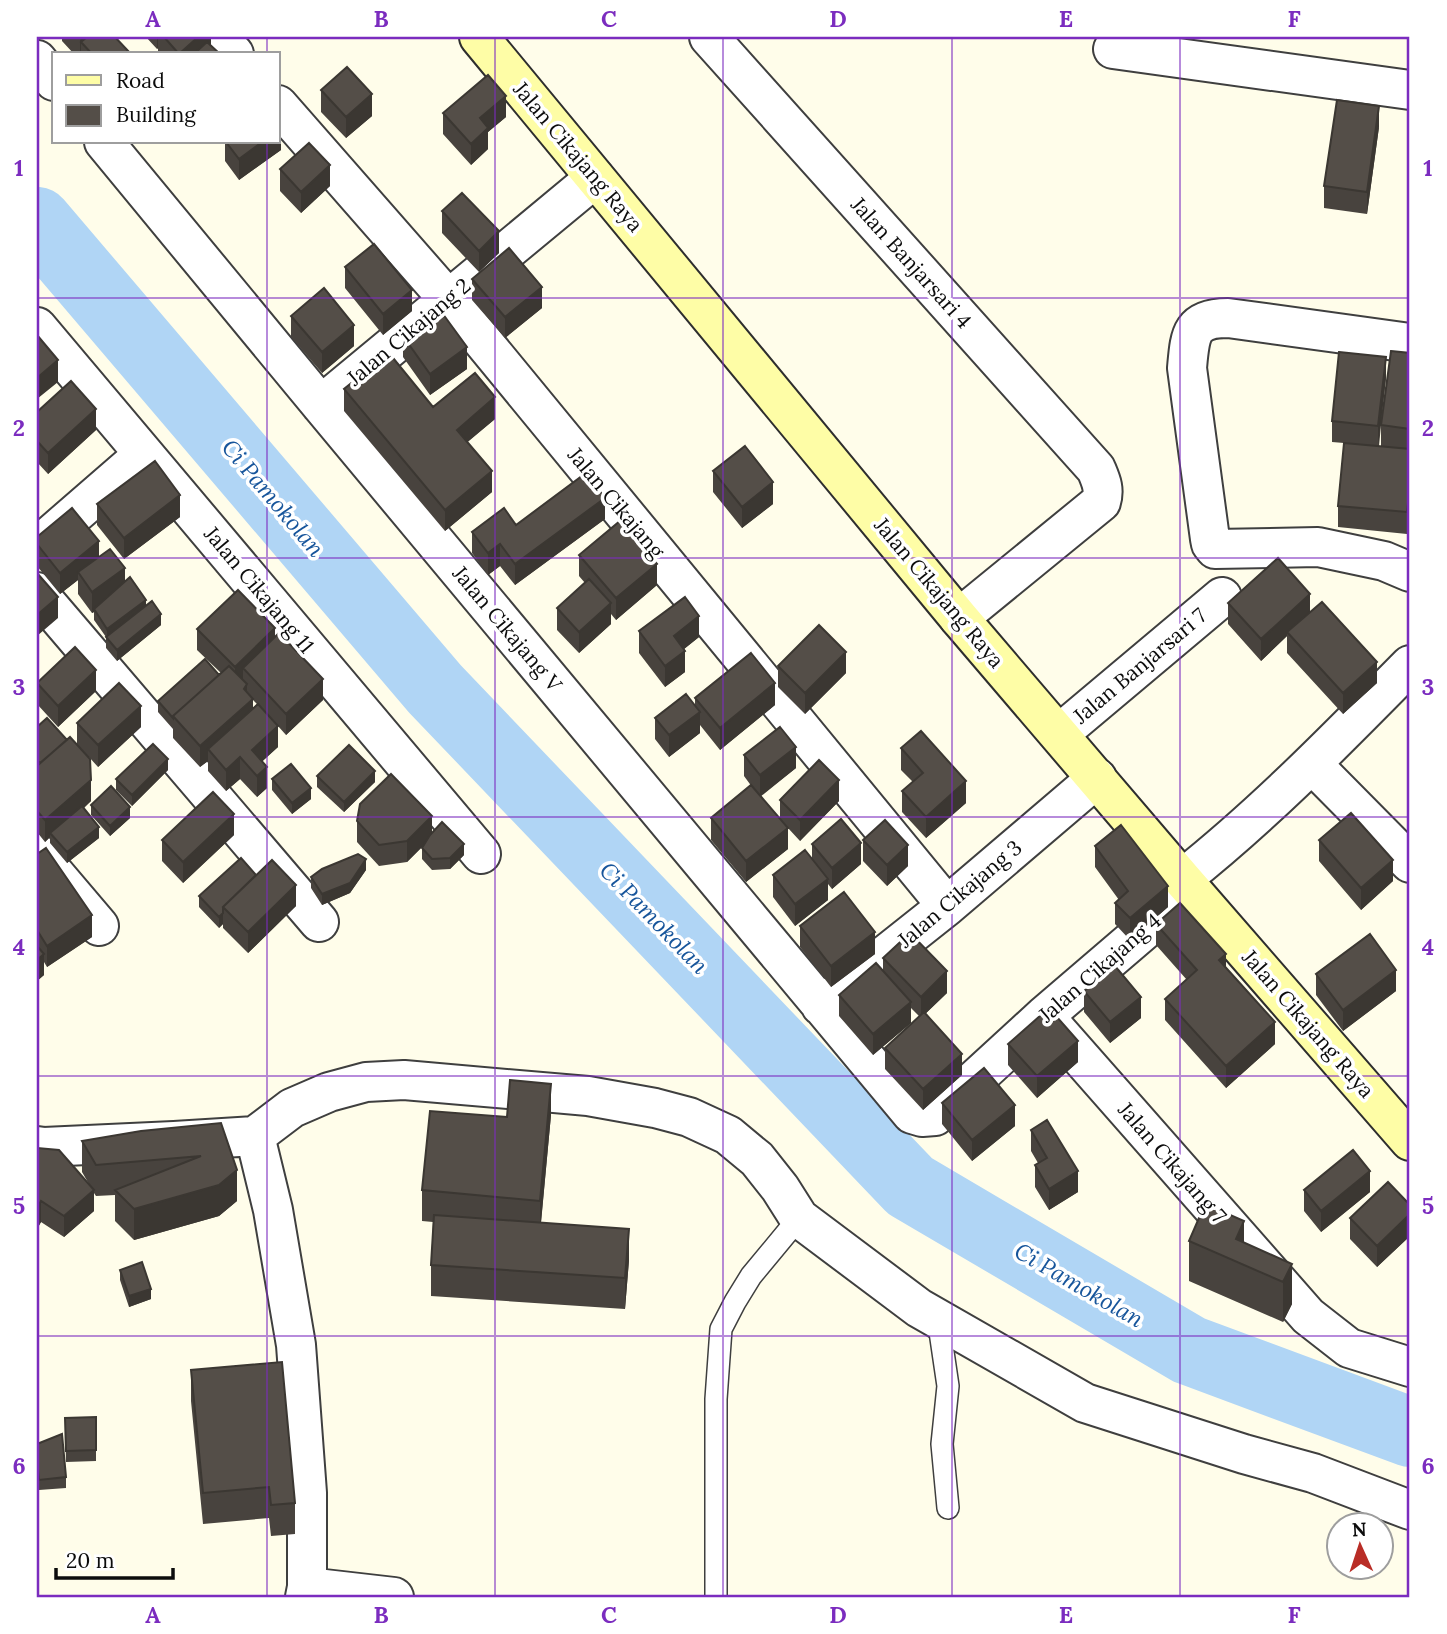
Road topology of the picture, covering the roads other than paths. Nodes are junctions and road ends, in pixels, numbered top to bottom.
1 (219, 37) edge
2 (479, 37) edge
3 (709, 37) edge
4 (1113, 49) dead end
5 (232, 52) edge
6 (37, 60) edge
7 (52, 79) edge
8 (1410, 90) edge
9 (280, 106) edge
10 (106, 144) edge
11 (595, 178) junction
12 (448, 299) junction
13 (37, 327) edge
14 (1410, 343) edge
15 (321, 405) junction
16 (144, 454) junction
17 (37, 547) edge
18 (1410, 572) edge
19 (37, 592) edge
20 (1222, 597) dead end
21 (958, 618) junction
22 (1410, 666) edge
23 (1059, 734) junction
24 (1312, 764) junction
25 (1097, 778) junction
26 (37, 853) edge
27 (481, 854) dead end
28 (1410, 863) edge
29 (1187, 884) junction
30 (947, 906) junction
31 (319, 922) dead end
32 (99, 926) dead end
33 (821, 1006) junction
34 (1044, 1016) junction
35 (912, 1114) joint
36 (255, 1136) junction
37 (1410, 1141) edge
38 (37, 1146) edge
39 (799, 1218) junction
40 (939, 1318) junction
41 (1410, 1367) edge
42 (948, 1508) dead end
43 (1410, 1510) edge
44 (306, 1592) edge
45 (394, 1597) edge
46 (716, 1597) edge

1 - 5 street
2 - 11 main road, Jalan Cikajang Raya
3 - 21 street, Jalan Banjarsari 4
4 - 8 street
6 - 7 street
9 - 12 street, Jalan Cikajang
10 - 15 street, Jalan Cikajang V
11 - 12 street, Jalan Cikajang 2
11 - 21 main road, Jalan Cikajang Raya
12 - 15 street, Jalan Cikajang 2
12 - 30 street, Jalan Cikajang
13 - 16 street, Jalan Cikajang 11
14 - 18 street
15 - 33 street, Jalan Cikajang V
16 - 17 street
16 - 27 street, Jalan Cikajang 11
19 - 31 street
20 - 23 street, Jalan Banjarsari 7
21 - 23 main road, Jalan Cikajang Raya
22 - 24 street, Jalan Cikajang 4
23 - 25 main road, Jalan Cikajang Raya
24 - 28 street
24 - 29 street, Jalan Cikajang 4
25 - 29 main road, Jalan Cikajang Raya
25 - 30 street, Jalan Cikajang 3
26 - 32 street
29 - 34 street, Jalan Cikajang 4
29 - 37 main road, Jalan Cikajang Raya
30 - 33 street, Jalan Cikajang 3
33 - 35 street, Jalan Cikajang V
34 - 35 street, Jalan Cikajang 4
34 - 41 street, Jalan Cikajang 7
36 - 38 street
36 - 39 street
36 - 44 street
39 - 40 street
39 - 46 lane
40 - 42 lane
40 - 43 street
44 - 45 street

